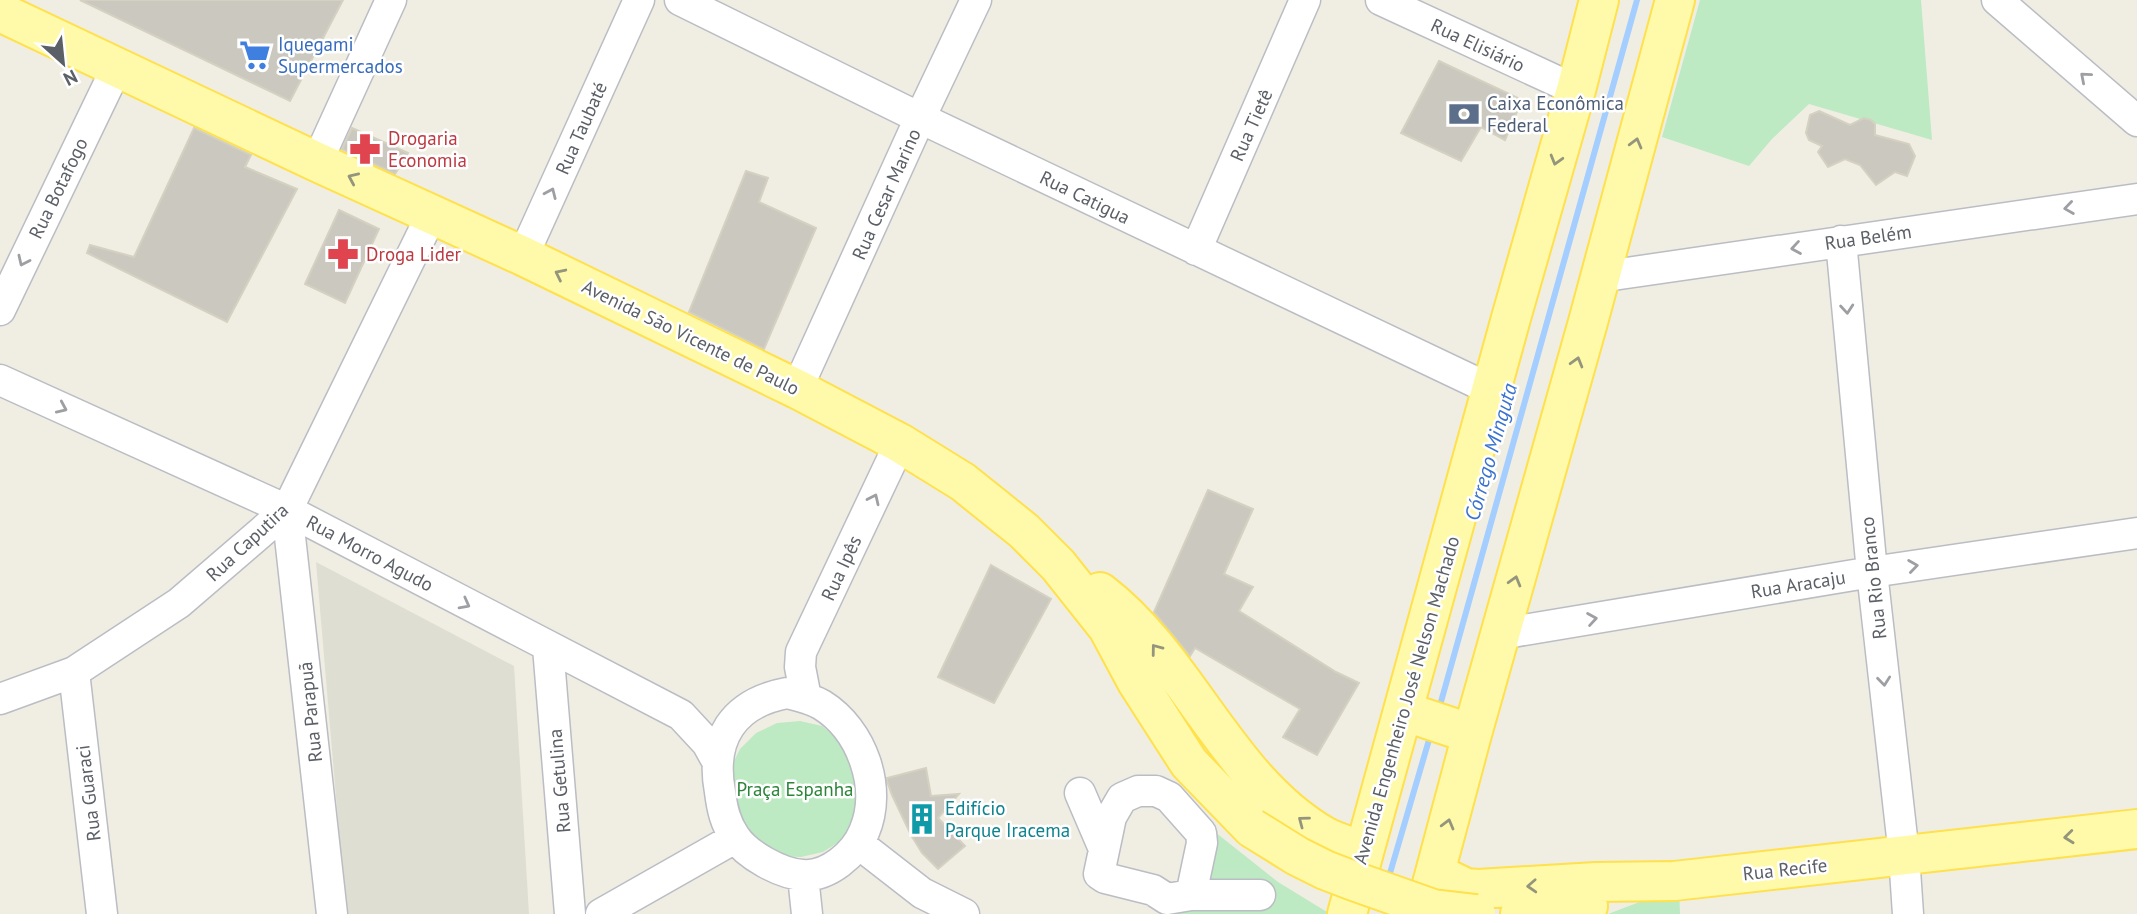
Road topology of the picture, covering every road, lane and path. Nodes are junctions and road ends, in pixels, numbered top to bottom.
1 (391, 0) edge
2 (639, 0) edge
3 (681, 0) edge
4 (976, 0) edge
5 (1305, 0) edge
6 (1381, 0) edge
7 (1599, 0) edge
8 (1675, 0) edge
9 (1997, 0) edge
10 (0, 12) edge
11 (117, 67) junction
12 (1576, 90) junction
13 (920, 118) junction
14 (2137, 121) edge
15 (317, 162) junction
16 (2137, 199) edge
17 (432, 214) junction
18 (1841, 241) junction
19 (1196, 250) junction
20 (523, 256) junction
21 (1599, 278) junction
22 (0, 310) edge
23 (0, 380) edge
24 (797, 389) junction
25 (1492, 390) junction
26 (900, 443) junction
27 (287, 510) junction
28 (2137, 533) edge
29 (1058, 565) junction
30 (1872, 572) junction
31 (1500, 634) junction
32 (548, 648) junction
33 (801, 652) junction
34 (74, 672) junction
35 (806, 698) junction
36 (0, 699) edge
37 (681, 715) junction
38 (1436, 722) junction
39 (717, 761) junction
40 (1080, 793) dead end
41 (1252, 828) junction
42 (2137, 829) edge
43 (735, 838) junction
44 (859, 844) junction
45 (1104, 849) junction
46 (1364, 851) junction
47 (1904, 855) junction
48 (1435, 873) junction
49 (803, 876) junction
50 (1674, 881) junction
51 (1260, 895) dead end
52 (1174, 903) edge
53 (102, 914) edge
54 (332, 914) edge
55 (570, 914) edge
56 (601, 914) edge
57 (807, 914) edge
58 (964, 914) edge
59 (1347, 914) edge
60 (1388, 914) edge
61 (1424, 914) edge
62 (1476, 914) edge
63 (1520, 914) edge
64 (1909, 914) edge

1 - 15 street
20 -> 2 street, Rua Taubaté
3 - 13 street, Rua Catigua
4 - 13 street, Rua Cesar Marino
5 - 19 street, Rua Tietê
6 - 12 street, Rua Elisiário
7 - 12 main road, Avenida Engenheiro José Nelson Machado
21 -> 8 main road, Avenida Engenheiro José Nelson Machado
14 -> 9 street
10 - 11 main road, Avenida São Vicente de Paulo
11 - 15 main road, Avenida São Vicente de Paulo
11 -> 22 street, Rua Botafogo
12 -> 25 main road, Avenida Engenheiro José Nelson Machado
13 - 19 street, Rua Catigua
13 - 24 street, Rua Cesar Marino
17 -> 15 main road, Avenida São Vicente de Paulo
16 -> 18 street, Rua Belém
17 - 20 main road, Avenida São Vicente de Paulo
17 - 27 street, Rua Caputira
18 -> 21 street, Rua Belém
18 -> 30 street, Rua Rio Branco
19 - 25 street, Rua Catigua
24 -> 20 main road, Avenida São Vicente de Paulo
31 -> 21 main road, Avenida Engenheiro José Nelson Machado
23 -> 27 street, Rua Morro Agudo
24 - 26 main road, Avenida São Vicente de Paulo
25 - 38 main road, Avenida Engenheiro José Nelson Machado
26 - 29 main road, Avenida São Vicente de Paulo
33 -> 26 street, Rua Ipês
27 -> 32 street, Rua Morro Agudo
27 - 34 street, Rua Caputira
27 - 54 street, Rua Parapuã
30 -> 28 street, Rua Aracaju
29 - 41 main road, Avenida São Vicente de Paulo
46 -> 29 main road
31 -> 30 street, Rua Aracaju
30 -> 47 street, Rua Rio Branco
31 - 38 main road, Avenida Engenheiro José Nelson Machado
32 - 37 street, Rua Morro Agudo
32 - 55 street, Rua Getulina
33 - 35 street, Rua Ipês
33 - 37 street
34 - 36 street, Rua Caputira
34 - 53 street, Rua Guaraci
35 - 39 street
35 - 44 street
37 - 39 street, Rua Morro Agudo
38 - 46 main road, Avenida Engenheiro José Nelson Machado
48 -> 38 main road, Avenida Engenheiro José Nelson Machado
39 - 43 street
40 - 45 street
41 - 60 main road, Avenida São Vicente de Paulo, bridge
41 - 62 main road, Avenida São Vicente de Paulo, bridge
42 -> 47 main road, Rua Recife
43 - 49 street
43 - 56 street
44 - 49 street
44 - 58 street
45 - 52 street
45 - 52 street
46 - 59 main road, Avenida Engenheiro José Nelson Machado
47 - 50 main road, Rua Recife
47 - 64 street, Rua Rio Branco
50 -> 48 main road, Rua Recife
48 - 61 main road, Avenida Engenheiro José Nelson Machado
49 - 57 street
50 - 63 main road
51 - 52 street

